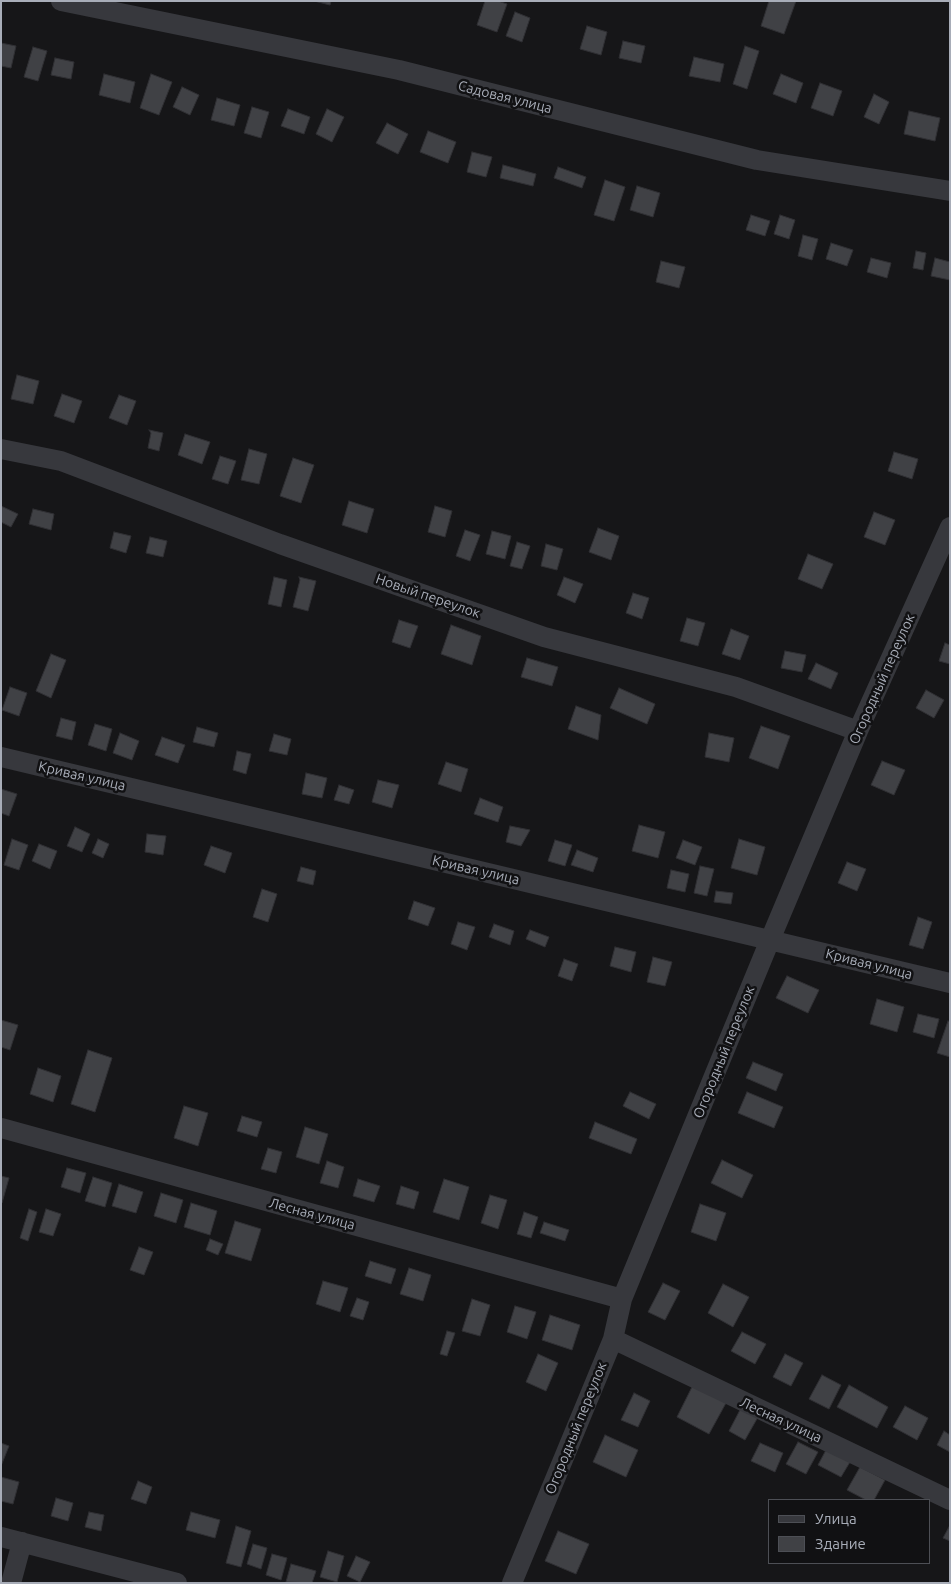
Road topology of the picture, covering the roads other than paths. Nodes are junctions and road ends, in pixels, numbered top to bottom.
1 (61, 1) edge
2 (950, 192) edge
3 (1, 449) edge
4 (950, 527) edge
5 (858, 731) junction
6 (1, 757) edge
7 (770, 940) junction
8 (950, 983) edge
9 (1, 1128) edge
10 (622, 1299) junction
11 (613, 1339) junction
12 (950, 1500) edge
13 (1, 1537) edge
14 (22, 1542) junction
15 (11, 1583) edge
16 (177, 1583) edge
17 (512, 1583) edge

1 - 2 street, Садовая улица
3 - 5 street, Новый переулок
4 - 5 street, Огородный переулок
5 - 7 street, Огородный переулок
6 - 7 street, Кривая улица
7 - 8 street, Кривая улица
7 - 10 street, Огородный переулок
9 - 10 street, Лесная улица
10 - 11 street, Огородный переулок
11 - 12 street, Лесная улица
11 - 17 street, Огородный переулок
13 - 14 street
14 - 15 street
14 - 16 street

